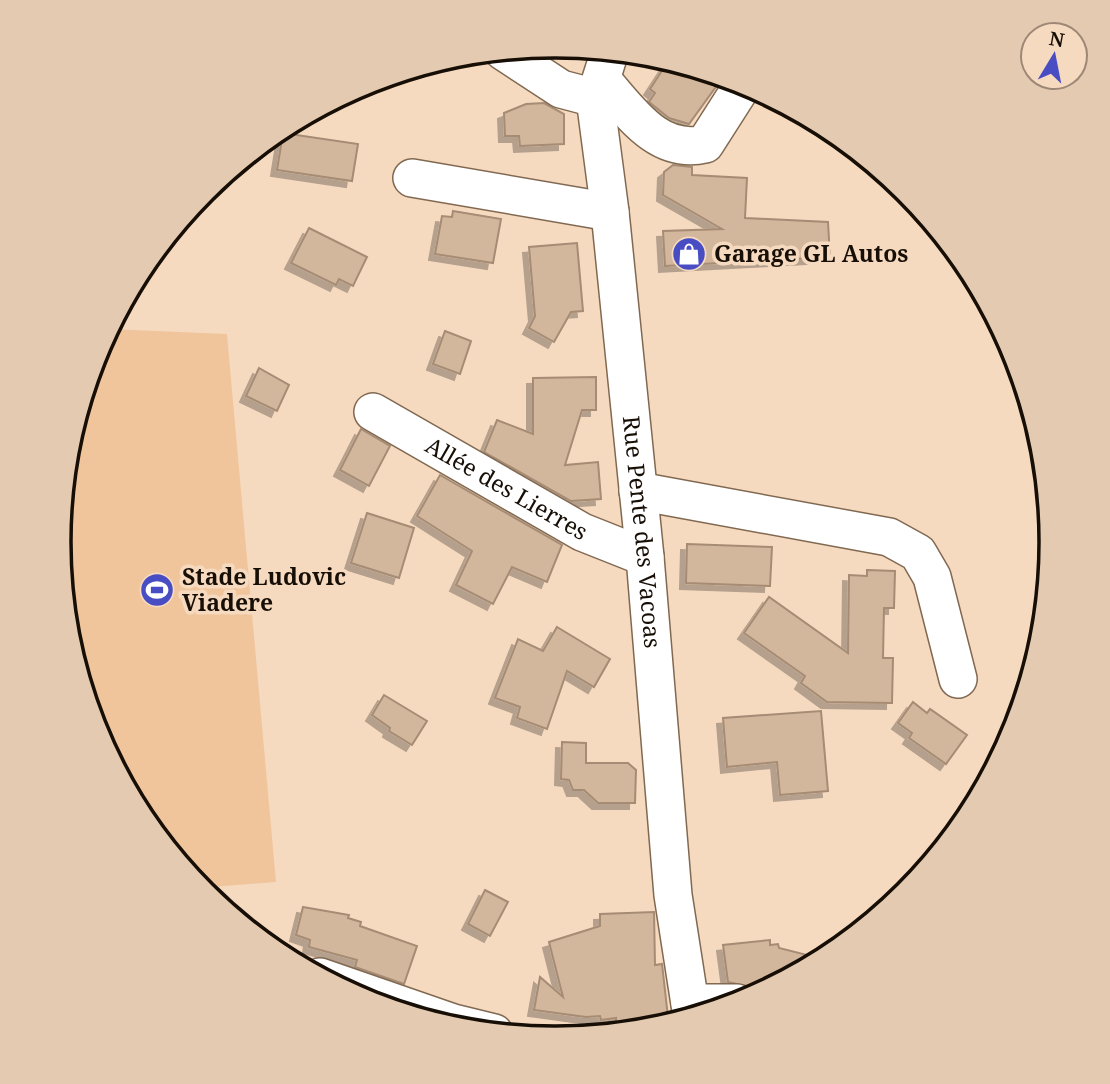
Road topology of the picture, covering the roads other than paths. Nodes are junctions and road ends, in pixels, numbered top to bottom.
1 (516, 60) edge
2 (602, 76) edge
3 (737, 94) edge
4 (412, 178) dead end
5 (610, 212) junction
6 (373, 412) dead end
7 (638, 491) junction
8 (645, 557) junction
9 (958, 679) dead end
10 (691, 1007) edge

1 - 2 street
2 - 3 street
2 - 5 street, Rue Pente des Vacoas
4 - 5 street
5 - 7 street, Rue Pente des Vacoas
6 - 8 street, Allée des Lierres
7 - 8 street, Rue Pente des Vacoas
7 - 9 street
8 - 10 street, Rue Pente des Vacoas

